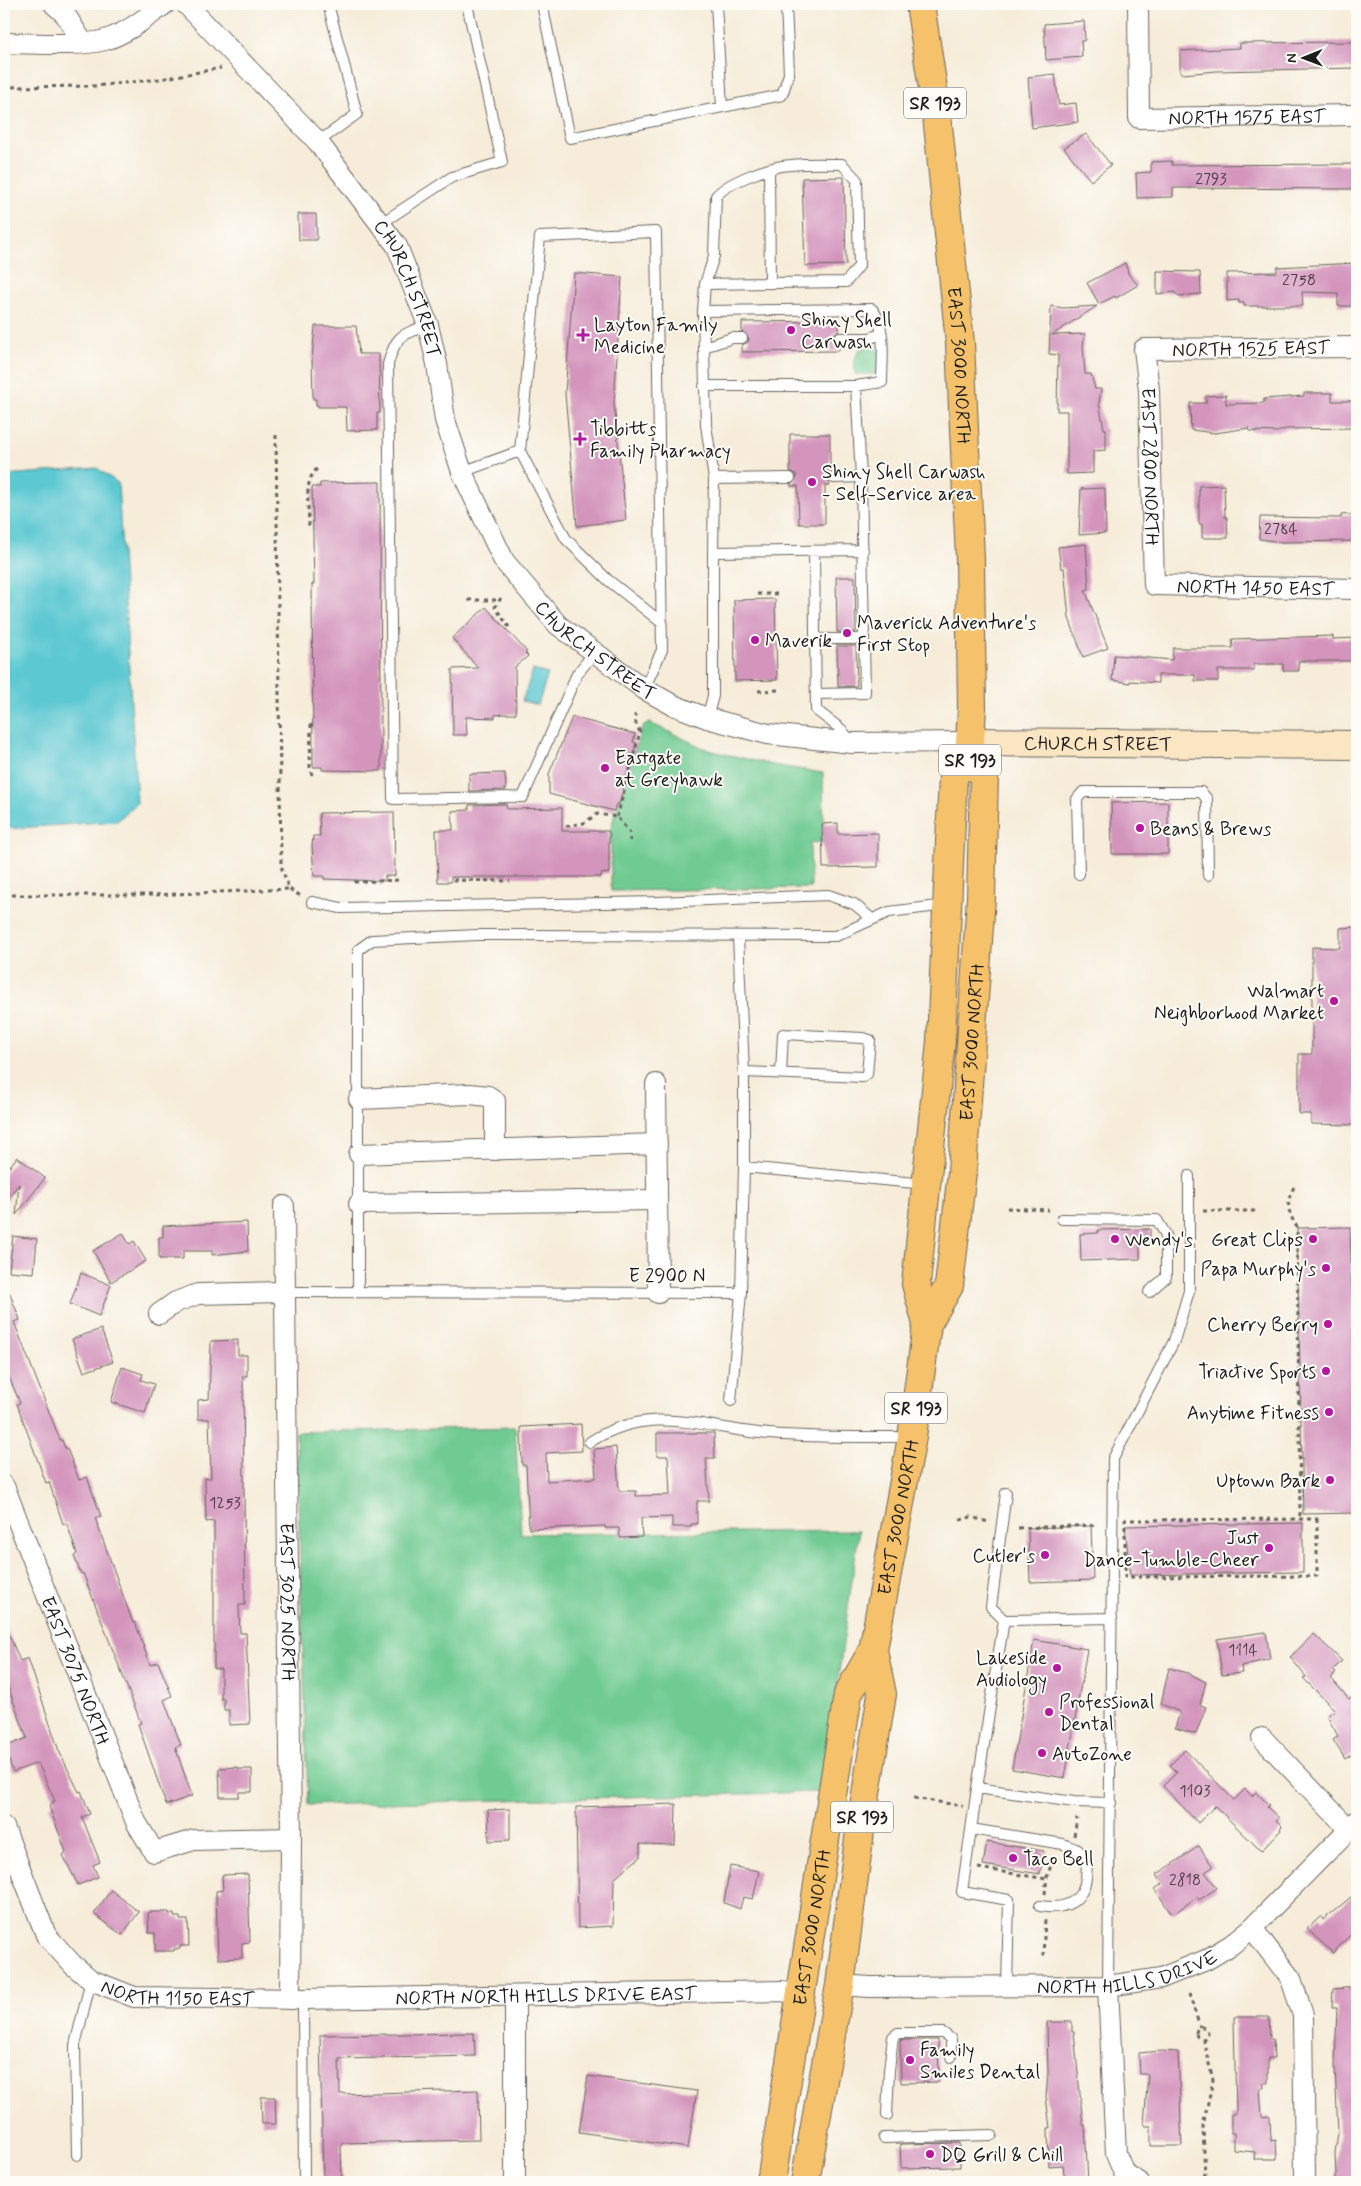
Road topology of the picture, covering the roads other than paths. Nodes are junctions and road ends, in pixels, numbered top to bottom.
1 (54, 4) edge
2 (164, 4) edge
3 (186, 4) edge
4 (328, 4) edge
5 (467, 4) edge
6 (542, 4) edge
7 (716, 4) edge
8 (786, 4) edge
9 (920, 4) edge
10 (1138, 4) edge
11 (4, 43) edge
12 (82, 43) junction
13 (722, 107) junction
14 (1357, 115) edge
15 (318, 142) junction
16 (769, 170) junction
17 (380, 224) junction
18 (770, 282) junction
19 (705, 284) junction
20 (703, 311) junction
21 (428, 325) junction
22 (881, 334) junction
23 (742, 338) dead end
24 (839, 338) dead end
25 (704, 347) junction
26 (1357, 348) edge
27 (1144, 349) joint
28 (704, 386) junction
29 (856, 386) junction
30 (520, 451) junction
31 (462, 472) junction
32 (862, 477) junction
33 (790, 478) dead end
34 (834, 478) dead end
35 (714, 479) junction
36 (863, 550) junction
37 (814, 551) junction
38 (713, 552) junction
39 (1154, 585) joint
40 (1357, 589) edge
41 (661, 622) junction
42 (815, 639) junction
43 (864, 639) junction
44 (594, 653) junction
45 (644, 688) junction
46 (816, 694) junction
47 (707, 718) junction
48 (852, 743) junction
49 (1357, 746) edge
50 (970, 751) junction
51 (1079, 874) dead end
52 (1208, 875) dead end
53 (312, 902) road end
54 (947, 905) junction
55 (872, 919) junction
56 (738, 936) junction
57 (744, 1072) junction
58 (782, 1073) junction
59 (656, 1084) dead end
60 (359, 1099) junction
61 (657, 1144) junction
62 (495, 1150) junction
63 (359, 1154) junction
64 (744, 1168) junction
65 (1189, 1176) dead end
66 (927, 1184) junction
67 (657, 1200) junction
68 (358, 1204) junction
69 (284, 1206) dead end
70 (1062, 1219) dead end
71 (283, 1292) junction
72 (358, 1292) junction
73 (1149, 1292) dead end
74 (658, 1293) junction
75 (741, 1293) junction
76 (159, 1314) dead end
77 (927, 1324) junction
78 (731, 1401) dead end
79 (912, 1437) junction
80 (590, 1442) dead end
81 (4, 1486) edge
82 (1006, 1493) dead end
83 (10, 1518) edge
84 (1112, 1618) junction
85 (1004, 1620) junction
86 (867, 1661) junction
87 (1262, 1738) dead end
88 (977, 1788) junction
89 (1111, 1802) junction
90 (1353, 1825) edge
91 (971, 1829) junction
92 (4, 1830) edge
93 (291, 1838) junction
94 (1043, 1906) road end
95 (1252, 1928) junction
96 (91, 1980) junction
97 (840, 1985) junction
98 (1108, 1986) junction
99 (1007, 1987) junction
100 (801, 1994) junction
101 (514, 1996) junction
102 (297, 1999) junction
103 (952, 2057) dead end
104 (887, 2115) dead end
105 (992, 2135) dead end
106 (884, 2138) dead end
107 (77, 2155) dead end
108 (1132, 2178) edge
109 (304, 2182) edge
110 (515, 2182) edge
111 (771, 2182) edge
112 (792, 2182) edge
113 (805, 2182) edge
114 (1303, 2182) edge

1 - 12 street
2 - 12 street
3 - 15 street, CHURCH STREET
4 - 15 lane
5 - 17 lane
6 - 13 lane
7 - 13 lane
8 - 13 lane
9 - 50 main road, EAST 3000 NORTH / SR 193
10 - 14 street, NORTH 1575 EAST
11 - 12 street
15 - 17 street, CHURCH STREET
16 - 18 lane
16 - 18 lane
16 - 19 lane
17 - 21 street, CHURCH STREET
18 - 19 lane
19 - 20 lane
20 - 22 lane
20 - 25 lane
21 - 31 street, CHURCH STREET
21 - 44 lane
22 - 24 lane
22 - 29 lane
23 - 25 lane
25 - 28 lane
26 - 27 street, NORTH 1525 EAST
27 - 39 street, EAST 2800 NORTH
28 - 29 lane
28 - 35 lane
29 - 32 lane
30 - 31 lane
30 - 41 lane
30 - 41 lane
31 - 44 street, CHURCH STREET
32 - 34 lane
32 - 36 lane
33 - 35 lane
35 - 38 lane
36 - 37 lane
36 - 43 lane
37 - 38 lane
37 - 42 lane
38 - 47 lane
39 - 40 street, NORTH 1450 EAST
41 - 45 lane
42 - 43 lane
42 - 46 lane
43 - 46 lane
44 - 45 street, CHURCH STREET
45 - 47 street, CHURCH STREET
46 - 48 lane
47 - 48 street, CHURCH STREET
48 - 50 street, CHURCH STREET
49 - 50 street, CHURCH STREET
50 - 54 main road, EAST 3000 NORTH / SR 193
50 - 77 main road, EAST 3000 NORTH / SR 193
51 - 52 lane
53 - 55 lane
54 - 55 lane
54 - 66 main road, EAST 3000 NORTH / SR 193
55 - 56 lane
56 - 57 lane
56 - 60 lane
57 - 58 lane
57 - 64 lane
58 - 58 lane
59 - 61 street
60 - 62 street
60 - 63 lane
61 - 62 street
61 - 67 street
62 - 63 street
63 - 68 lane
64 - 66 lane
64 - 75 lane
65 - 84 lane
66 - 77 main road, EAST 3000 NORTH / SR 193
67 - 68 street
67 - 74 street
68 - 72 lane
69 - 71 street, EAST 3025 NORTH
70 - 73 lane
71 - 72 lane, E 2900 N
71 - 76 street
71 - 93 street, EAST 3025 NORTH
72 - 74 lane, E 2900 N
74 - 75 lane, E 2900 N
75 - 78 lane
77 - 79 main road, EAST 3000 NORTH / SR 193
79 - 80 lane
79 - 86 main road, EAST 3000 NORTH / SR 193
81 - 83 street, EAST 3075 NORTH
82 - 85 lane
83 - 93 street, EAST 3075 NORTH
84 - 85 lane
84 - 89 lane
85 - 88 lane
86 - 97 main road, EAST 3000 NORTH / SR 193
86 - 100 main road, EAST 3000 NORTH / SR 193
87 - 90 street
88 - 89 lane
88 - 91 lane
89 - 98 lane
90 - 95 street, NORTH HILLS DRIVE
91 - 94 lane
91 - 99 lane
92 - 96 street, NORTH 1150 EAST
93 - 102 street, EAST 3025 NORTH
95 - 98 street, NORTH HILLS DRIVE
95 - 114 street
96 - 102 street, NORTH 1150 EAST
96 - 107 lane
97 - 99 street, NORTH HILLS DRIVE
97 - 113 main road, EAST 3000 NORTH / SR 193
98 - 99 street, NORTH HILLS DRIVE
98 - 108 street
100 - 101 street, NORTH NORTH HILLS DRIVE EAST
100 - 111 main road, EAST 3000 NORTH / SR 193
100 - 112 main road
101 - 102 street, NORTH NORTH HILLS DRIVE EAST
101 - 110 street
102 - 109 lane
103 - 104 lane
105 - 106 lane

